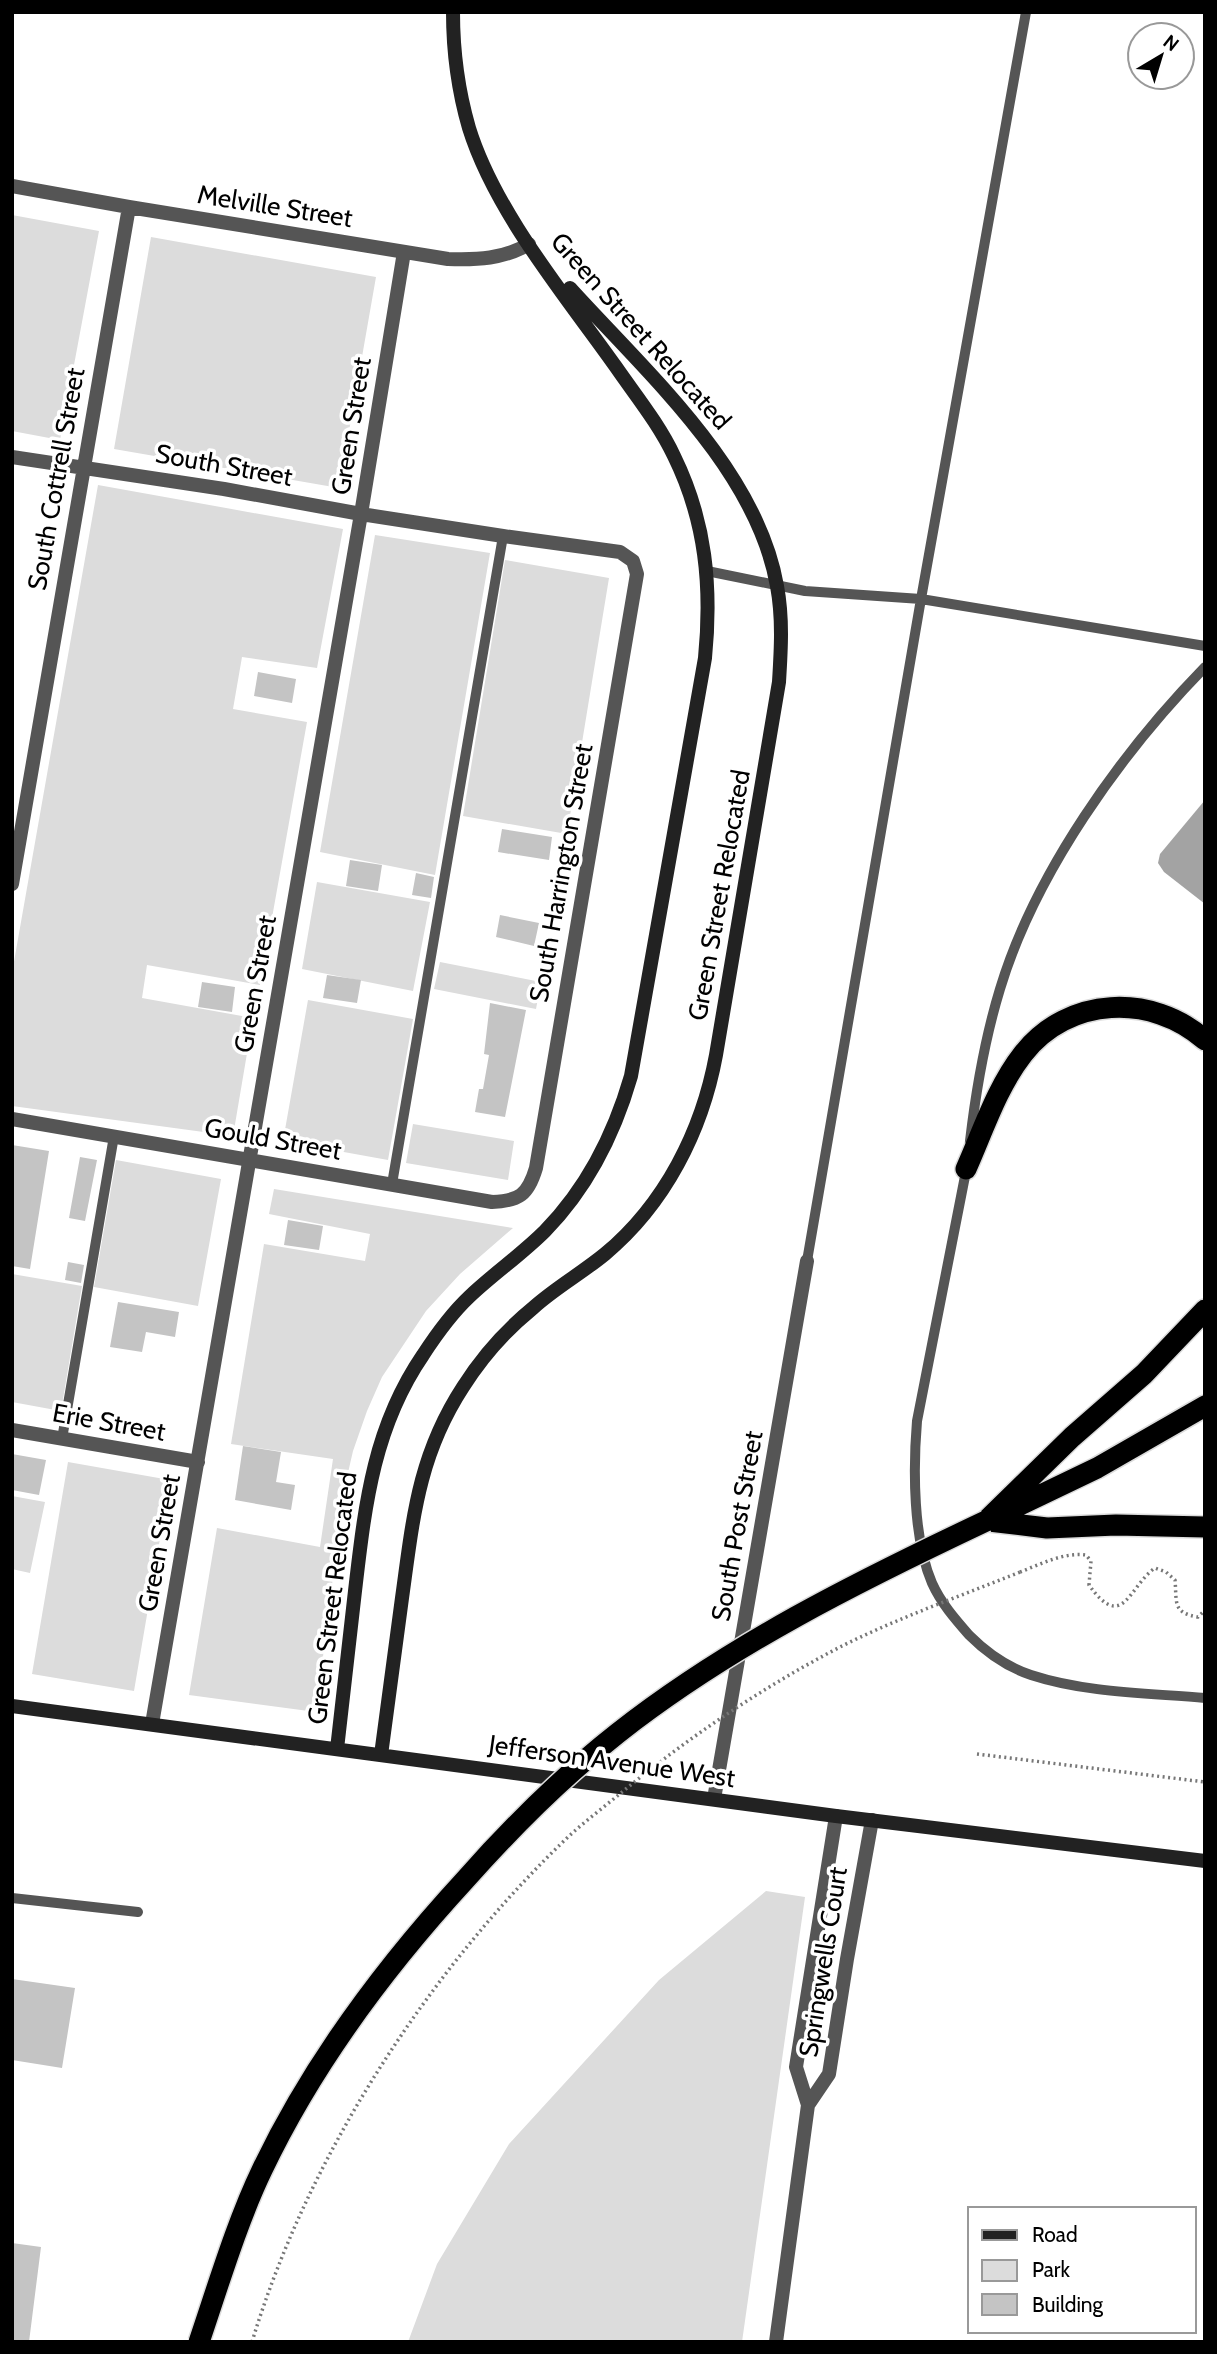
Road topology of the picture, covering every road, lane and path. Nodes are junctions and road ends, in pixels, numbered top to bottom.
1 (453, 12) edge
2 (1026, 12) edge
3 (12, 186) edge
4 (128, 207) junction
5 (529, 243) junction
6 (404, 252) junction
7 (12, 457) edge
8 (83, 466) junction
9 (361, 514) junction
10 (503, 536) junction
11 (633, 561) joint
12 (707, 571) junction
13 (777, 586) junction
14 (921, 599) junction
15 (1205, 646) edge
16 (1205, 667) edge
17 (12, 884) edge
18 (1205, 1040) edge
19 (12, 1119) edge
20 (114, 1136) junction
21 (250, 1160) junction
22 (966, 1169) junction
23 (392, 1184) junction
24 (525, 1193) joint
25 (807, 1261) joint
26 (1205, 1310) edge
27 (1205, 1406) edge
28 (12, 1430) edge
29 (62, 1439) junction
30 (198, 1462) junction
31 (986, 1521) junction
32 (1205, 1527) edge
33 (1205, 1611) edge
34 (1205, 1698) edge
35 (12, 1706) edge
36 (152, 1724) junction
37 (337, 1749) junction
38 (977, 1754) dead end
39 (381, 1755) junction
40 (1205, 1782) edge
41 (714, 1799) junction
42 (836, 1816) junction
43 (872, 1820) junction
44 (1205, 1861) edge
45 (12, 1899) edge
46 (138, 1912) dead end
47 (808, 2105) junction
48 (199, 2342) edge
49 (252, 2342) edge
50 (776, 2342) edge

1 - 5 street
2 - 14 lane
3 - 4 street, Melville Street
4 - 6 street, Melville Street
4 - 8 street, South Cottrell Street
5 - 6 street, Melville Street
5 - 12 street, Green Street Relocated
5 - 13 street, Green Street Relocated
6 - 9 street, Green Street
7 - 8 street, South Street
8 - 9 street, South Street
8 - 17 street, South Cottrell Street
9 - 10 street, South Street
9 - 21 street, Green Street
10 - 11 street, South Street
10 - 23 lane
11 - 24 street, South Harrington Street
12 - 13 lane
12 - 37 street, Green Street Relocated
13 - 14 lane
13 - 39 street, Green Street Relocated
14 - 15 lane
14 - 25 lane
16 - 22 lane
18 - 22 highway
19 - 20 street, Gould Street
20 - 21 street, Gould Street
20 - 29 lane
21 - 23 street, Gould Street
21 - 30 street, Green Street
22 - 34 lane
23 - 24 street, Gould Street
25 - 41 street, South Post Street
26 - 31 highway
27 - 31 highway
28 - 29 street, Erie Street
29 - 30 street, Erie Street
30 - 36 street, Green Street
31 - 32 highway
31 - 48 highway, bridge
33 - 49 path, bridge
35 - 36 street, Jefferson Avenue West
36 - 37 street, Jefferson Avenue West
37 - 39 street, Jefferson Avenue West
38 - 40 path
39 - 41 street, Jefferson Avenue West
41 - 42 street, Jefferson Avenue West
42 - 43 street, Jefferson Avenue West
42 - 47 street, Springwells Court
43 - 44 street, Jefferson Avenue West
43 - 47 street, Springwells Court
45 - 46 lane
47 - 50 street, Springwells Court

